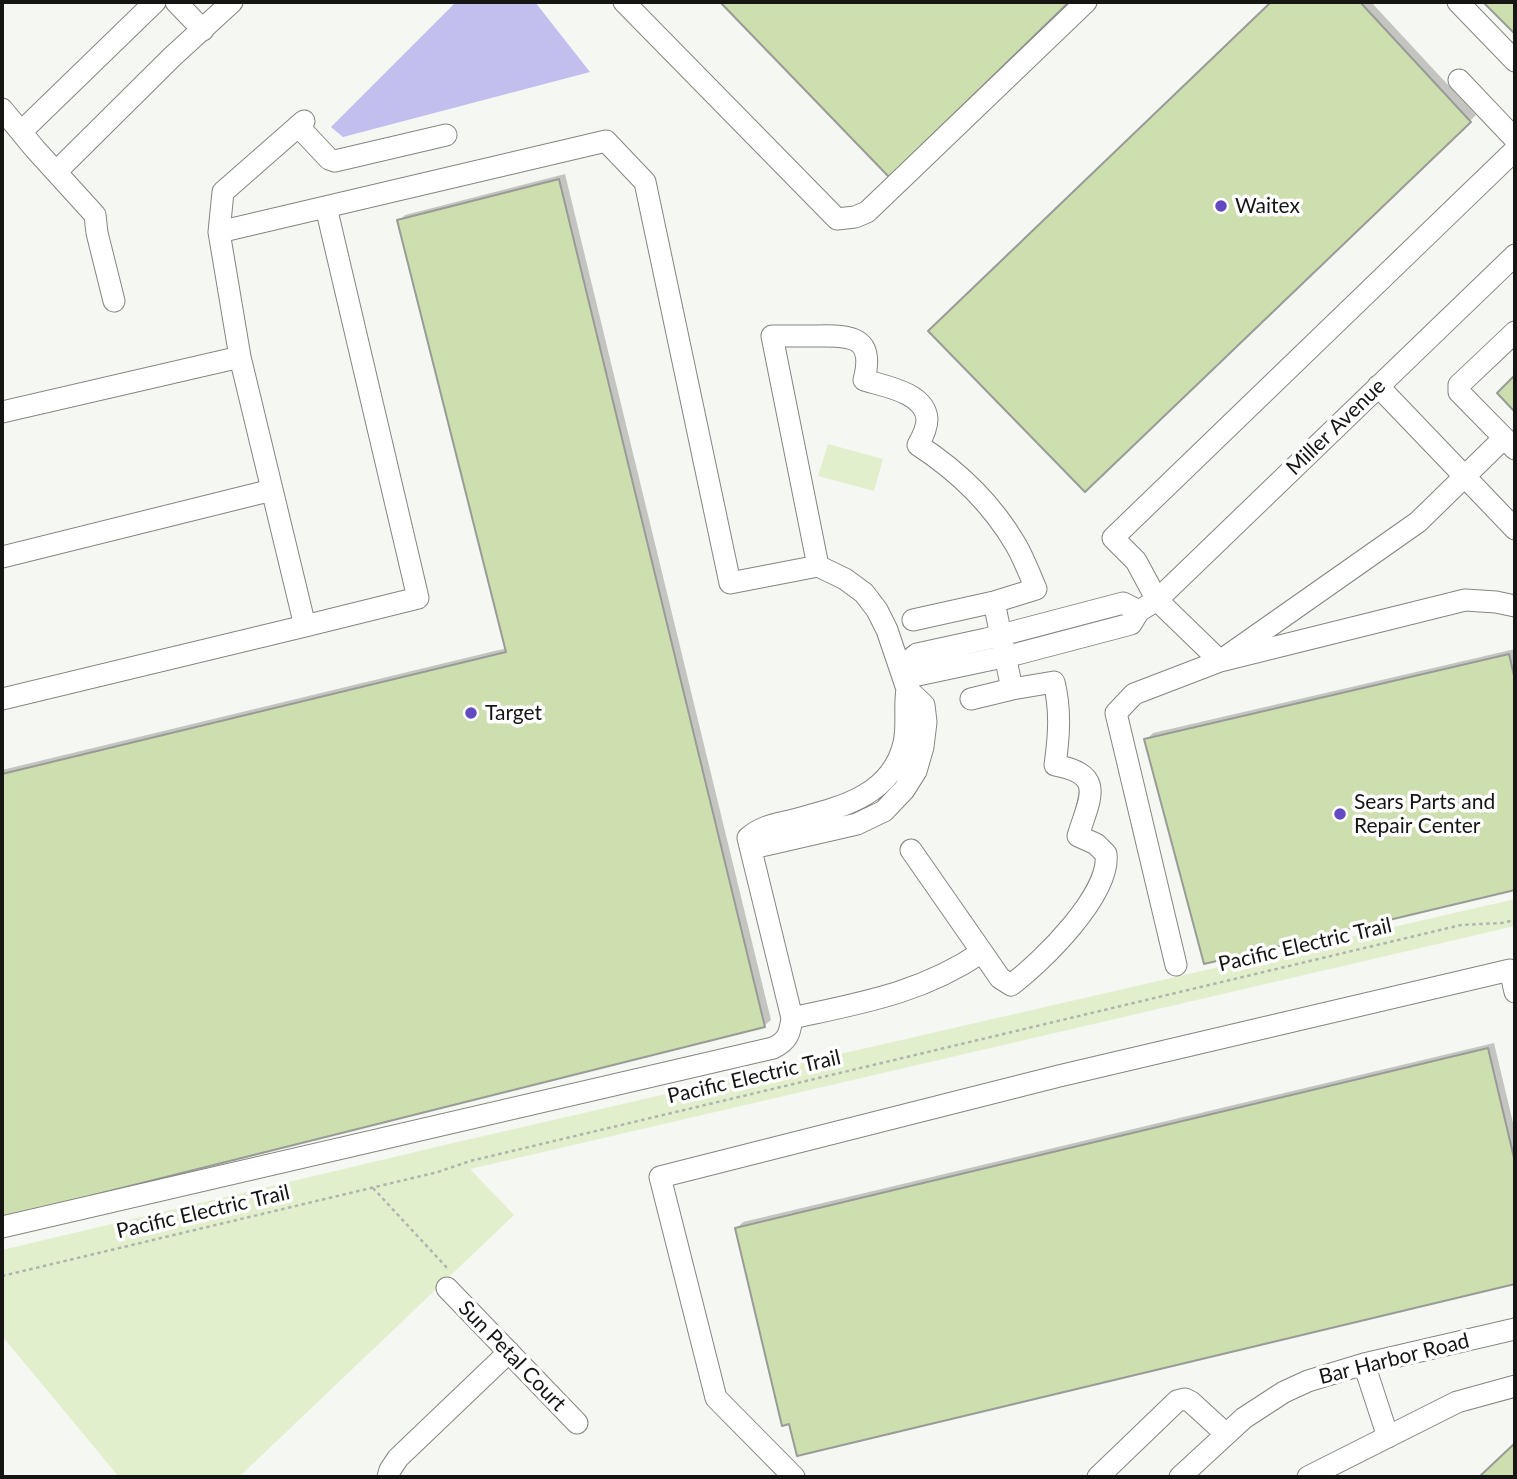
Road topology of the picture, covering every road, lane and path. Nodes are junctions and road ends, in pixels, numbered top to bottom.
1 (155, 2) edge
2 (176, 2) edge
3 (232, 2) edge
4 (624, 2) edge
5 (1086, 2) edge
6 (1458, 2) edge
7 (203, 30) junction
8 (1515, 61) edge
9 (1460, 80) dead end
10 (2, 109) edge
11 (21, 132) junction
12 (446, 135) dead end
13 (1515, 139) edge
14 (1515, 150) edge
15 (56, 172) junction
16 (326, 207) junction
17 (219, 232) junction
18 (1515, 255) edge
19 (114, 301) dead end
20 (1515, 332) edge
21 (240, 357) junction
22 (1378, 386) junction
23 (2, 412) edge
24 (1510, 443) edge
25 (1464, 476) junction
26 (272, 490) junction
27 (1515, 529) edge
28 (2, 557) edge
29 (818, 566) junction
30 (1157, 600) junction
31 (994, 602) junction
32 (1515, 606) edge
33 (1139, 611) junction
34 (913, 620) dead end
35 (305, 626) junction
36 (1000, 635) junction
37 (1006, 656) junction
38 (1220, 661) junction
39 (900, 668) junction
40 (1012, 689) junction
41 (2, 699) edge
42 (971, 699) dead end
43 (911, 850) dead end
44 (1515, 920) edge
45 (982, 952) junction
46 (1176, 965) dead end
47 (1515, 992) edge
48 (792, 1018) junction
49 (373, 1188) junction
50 (2, 1227) edge
51 (2, 1276) edge
52 (448, 1279) joint
53 (1515, 1329) edge
54 (509, 1352) junction
55 (1364, 1364) junction
56 (1515, 1386) edge
57 (577, 1423) dead end
58 (1226, 1434) junction
59 (1388, 1437) junction
60 (388, 1476) edge
61 (794, 1477) edge
62 (1098, 1477) edge
63 (1181, 1477) edge
64 (1308, 1477) edge

1 - 11 street
2 - 7 street
3 - 7 street
4 - 5 street
6 - 8 street
7 - 15 street
9 - 13 street
10 - 11 street
11 - 15 street
12 - 17 street
14 - 30 street
15 - 19 street
16 - 17 street
16 - 29 street
16 - 35 street
17 - 21 street
18 - 22 street, Miller Avenue
20 - 24 street
21 - 23 street
21 - 26 street
22 - 25 street
22 - 30 street, Miller Avenue
24 - 25 street
25 - 27 street
25 - 38 street
26 - 28 street
26 - 35 street
29 - 31 street
29 - 39 street
30 - 33 street, Miller Avenue
30 - 38 street
31 - 34 street
31 - 36 street
32 - 38 street
33 - 36 street
33 - 37 street, Miller Avenue
35 - 41 street
36 - 37 street
36 - 39 street
37 - 39 street, Miller Avenue
37 - 40 street
38 - 46 street
39 - 48 street
40 - 42 street
40 - 45 street
43 - 45 street
44 - 49 path, Pacific Electric Trail
45 - 48 street
47 - 61 street
48 - 50 street
49 - 51 path, Pacific Electric Trail
49 - 52 path
52 - 54 street, Sun Petal Court
53 - 55 street, Bar Harbor Road
54 - 57 street, Sun Petal Court
54 - 60 street
55 - 58 street, Bar Harbor Road
55 - 59 street
56 - 59 street
58 - 62 street
58 - 63 street, Bar Harbor Road
59 - 64 street

